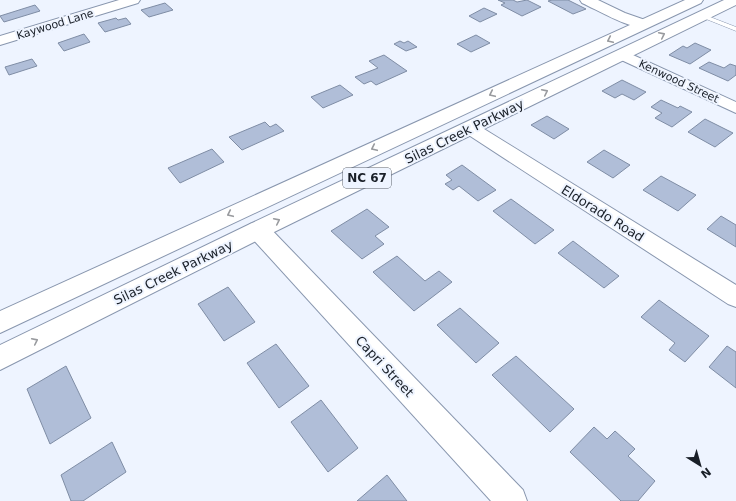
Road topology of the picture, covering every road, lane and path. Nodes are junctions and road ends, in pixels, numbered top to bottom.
1 (133, 0) edge
2 (587, 0) edge
3 (735, 0) edge
4 (699, 8) edge
5 (643, 24) junction
6 (736, 29) edge
7 (0, 41) edge
8 (622, 55) junction
9 (736, 108) edge
10 (470, 128) junction
11 (258, 230) junction
12 (736, 297) edge
13 (0, 322) edge
14 (0, 358) edge
15 (512, 501) edge

1 - 7 main road, Kaywood Lane
2 - 5 main road
3 - 4 main road, Silas Creek Parkway / NC 67
4 - 5 main road, Silas Creek Parkway / NC 67
4 - 6 lane
8 -> 4 main road, Silas Creek Parkway / NC 67
5 -> 13 main road, Silas Creek Parkway / NC 67
8 - 9 main road, Kenwood Street
10 -> 8 main road, Silas Creek Parkway / NC 67
11 -> 10 main road, Silas Creek Parkway / NC 67
10 - 12 main road, Eldorado Road
14 -> 11 main road, Silas Creek Parkway / NC 67
11 - 15 main road, Capri Street

